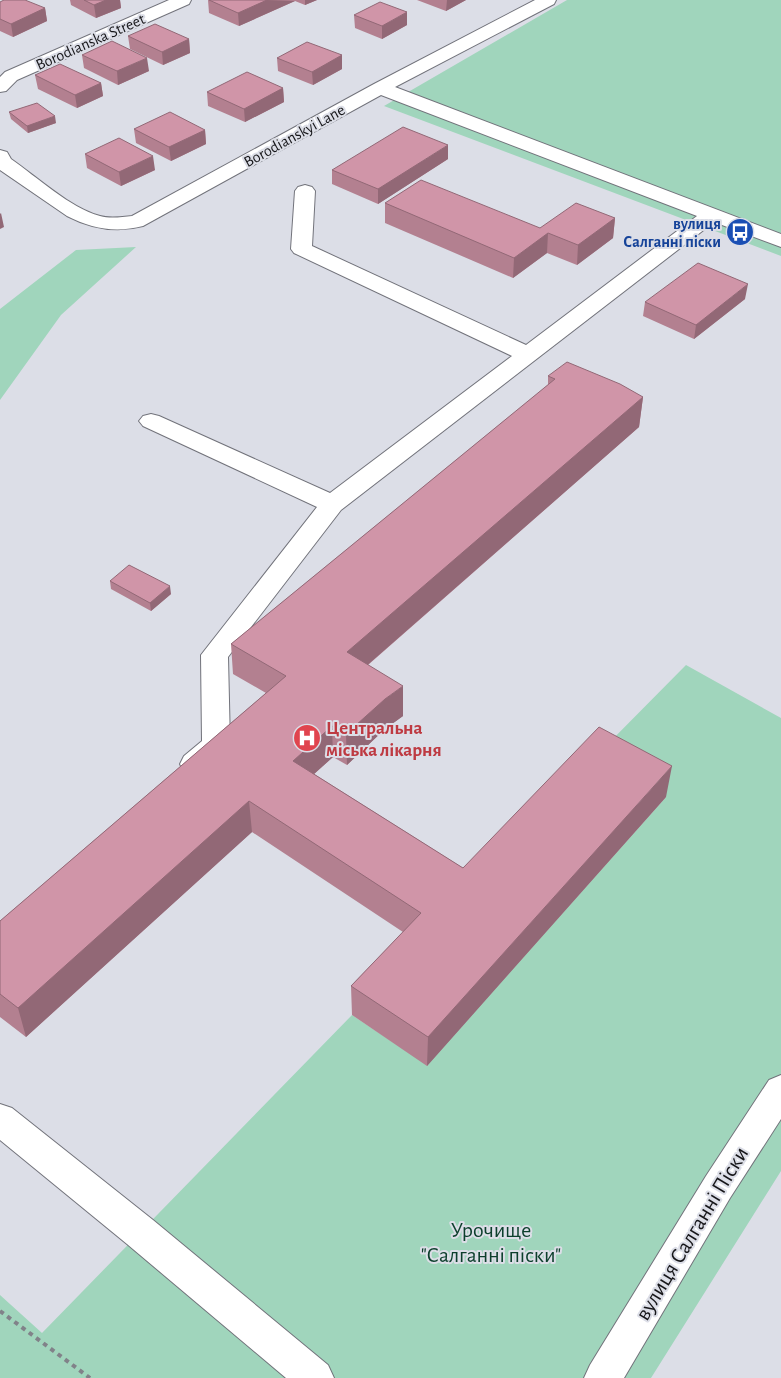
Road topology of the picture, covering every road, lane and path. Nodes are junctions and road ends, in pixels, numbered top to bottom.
1 (183, 0) edge
2 (548, 0) edge
3 (0, 87) edge
4 (380, 88) junction
5 (1, 159) edge
6 (305, 191) dead end
7 (711, 214) junction
8 (781, 241) edge
9 (528, 355) junction
10 (151, 421) dead end
11 (332, 504) junction
12 (179, 777) edge
13 (781, 1090) edge
14 (0, 1119) edge
15 (0, 1311) edge
16 (90, 1378) edge
17 (315, 1378) edge
18 (603, 1378) edge

1 - 3 street, Borodianska Street
2 - 4 street, Borodianskyi Lane
4 - 5 street, Borodianskyi Lane
4 - 7 street
6 - 9 street
7 - 8 street
7 - 9 street
9 - 11 street
10 - 11 street
11 - 12 street
13 - 18 street, вулиця Салганні Піски
14 - 17 street
15 - 16 path

